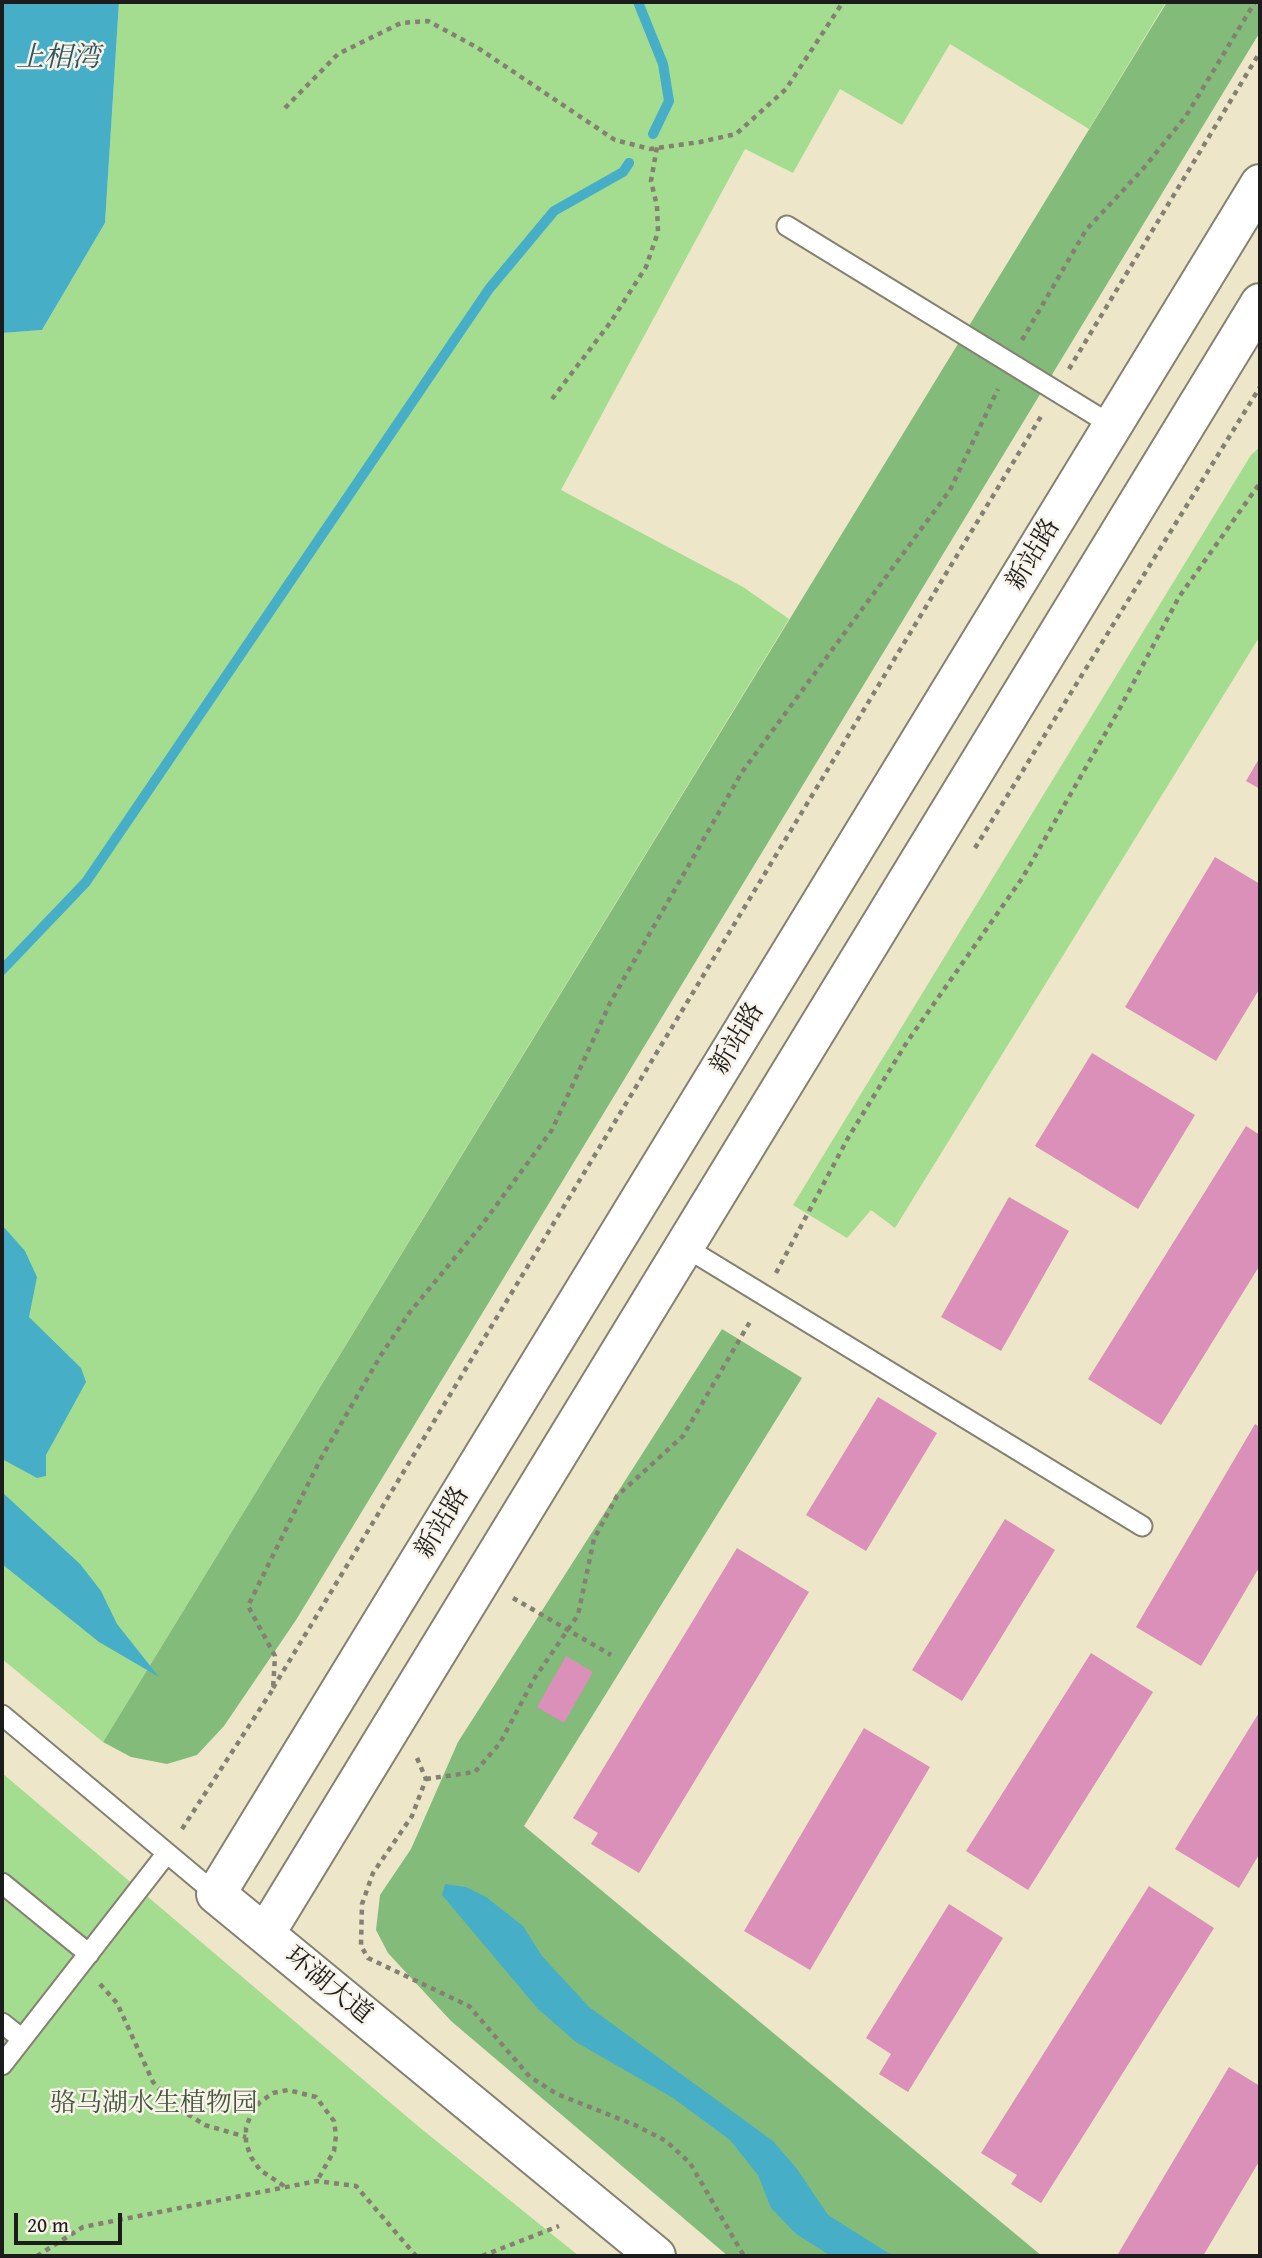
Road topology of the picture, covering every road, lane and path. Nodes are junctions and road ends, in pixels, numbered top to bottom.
1 (843, 2) edge
2 (1255, 2) edge
3 (1260, 52) edge
4 (285, 108) dead end
5 (657, 148) junction
6 (1260, 184) edge
7 (787, 226) dead end
8 (1260, 303) edge
9 (1010, 363) junction
10 (1056, 391) junction
11 (552, 399) dead end
12 (1112, 426) junction
13 (1260, 483) edge
14 (685, 1247) junction
15 (764, 1295) junction
16 (1142, 1526) dead end
17 (512, 1597) dead end
18 (568, 1629) junction
19 (611, 1655) dead end
20 (273, 1689) junction
21 (2, 1715) edge
22 (399, 1715) junction
23 (426, 1779) junction
24 (167, 1853) junction
25 (2, 1883) edge
26 (216, 1894) junction
27 (265, 1934) junction
28 (85, 1958) junction
29 (2, 2023) edge
30 (22, 2039) junction
31 (2, 2065) edge
32 (246, 2137) junction
33 (317, 2181) junction
34 (285, 2187) junction
35 (600, 2210) junction
36 (37, 2256) edge
37 (416, 2256) edge
38 (482, 2256) edge
39 (656, 2256) edge
40 (744, 2256) edge

1 - 5 path
2 - 9 path
3 - 10 path
4 - 5 path
5 - 11 path
6 - 12 street, 新站路
7 - 9 lane
8 - 14 street
9 - 10 lane
9 - 20 path
10 - 12 lane
10 - 20 path
12 - 26 street, 新站路
13 - 15 path
14 - 15 lane
14 - 22 street
15 - 16 lane
15 - 18 path
17 - 18 path
18 - 19 path
18 - 23 path
20 - 24 path
21 - 24 lane, 环湖大道
22 - 23 path
22 - 27 street
23 - 40 path
24 - 26 lane, 环湖大道
24 - 28 lane
25 - 28 lane
26 - 27 street, 环湖大道
27 - 35 street, 环湖大道
28 - 30 lane
28 - 32 path
29 - 30 lane
30 - 31 lane
32 - 33 path
32 - 34 path
33 - 34 path
33 - 37 path
34 - 36 path
35 - 38 path
35 - 39 street, 环湖大道

